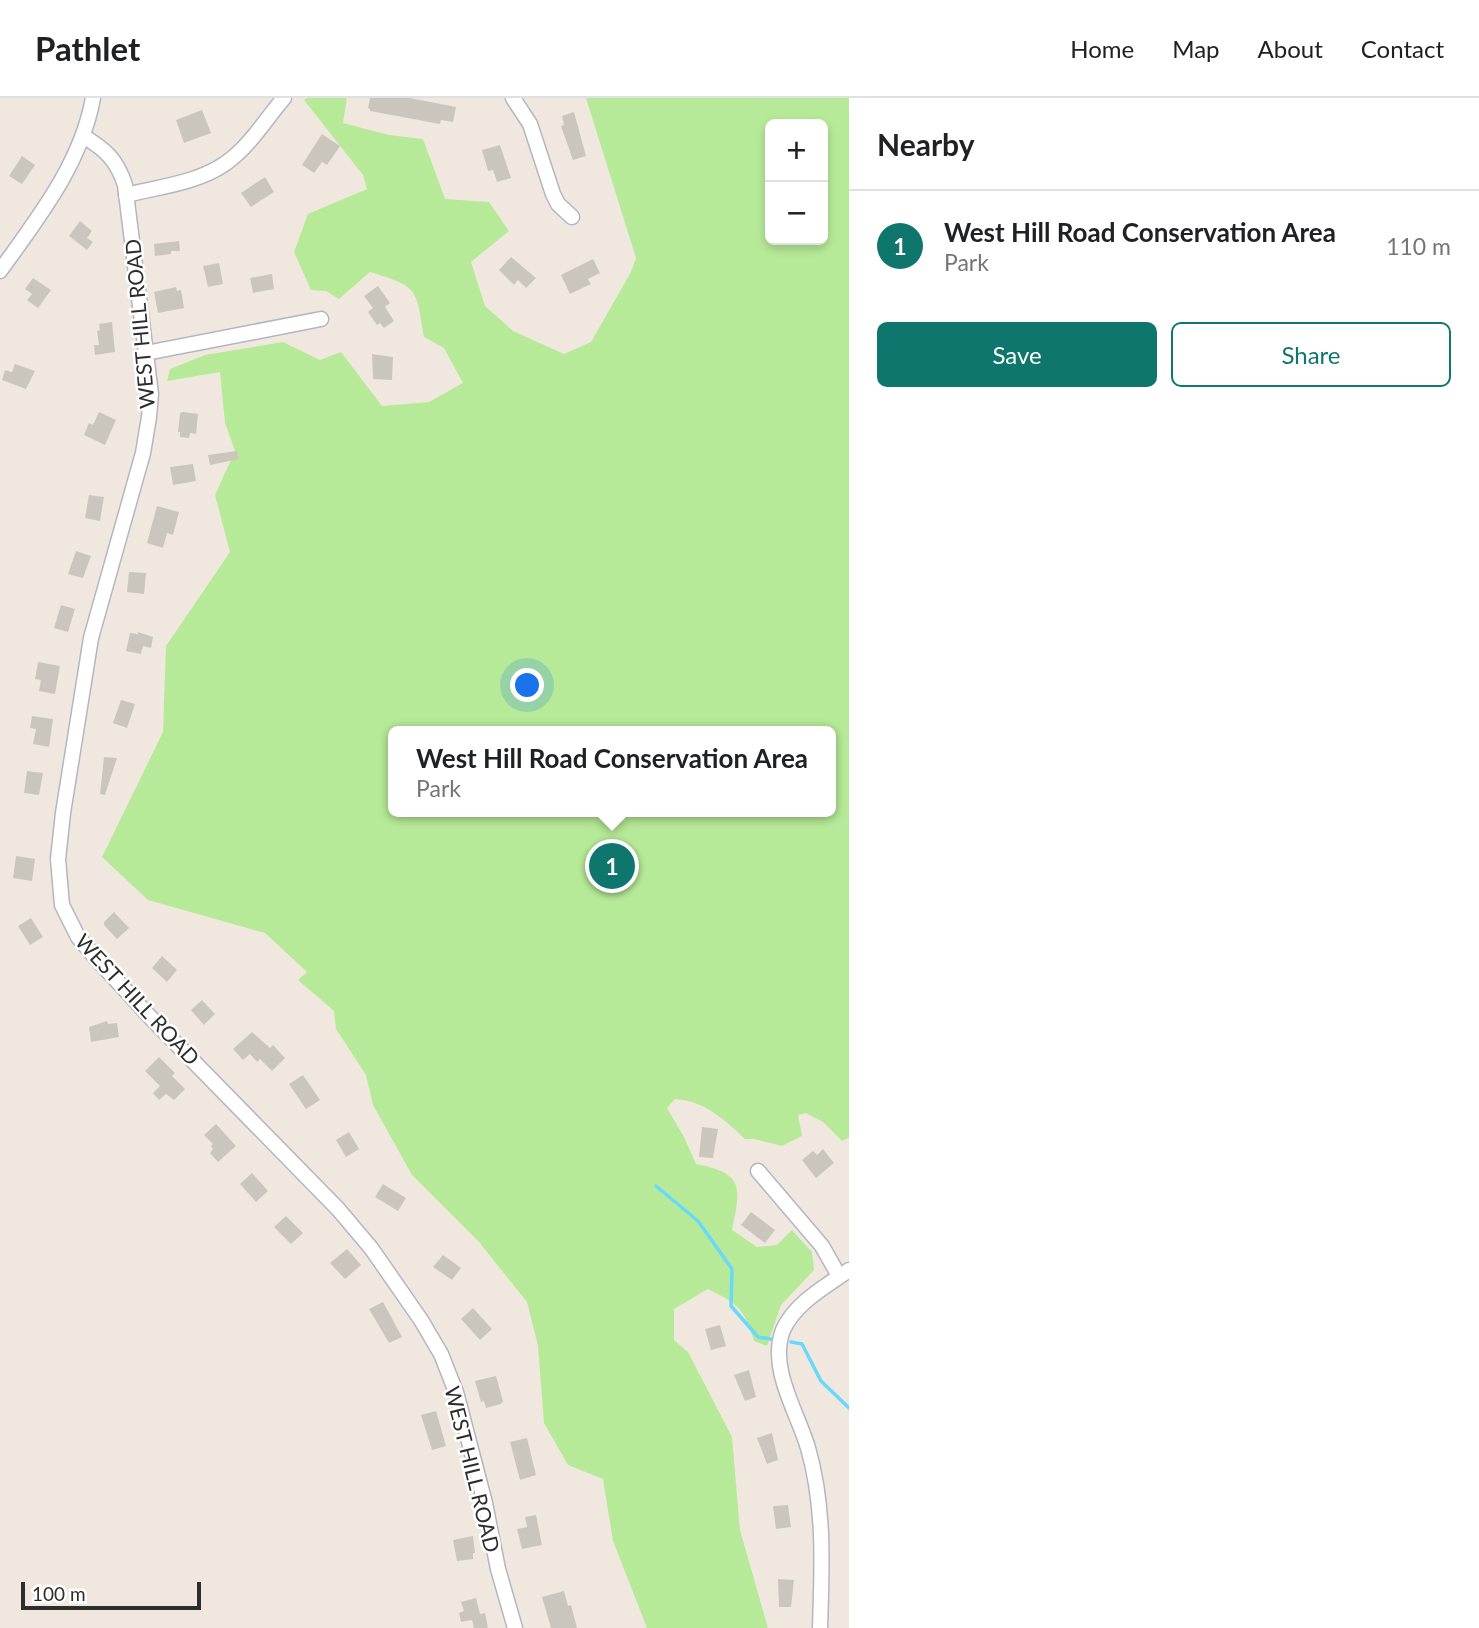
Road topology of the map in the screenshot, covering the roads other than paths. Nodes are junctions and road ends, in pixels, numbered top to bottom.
1 (93, 98) edge
2 (284, 98) edge
3 (513, 98) edge
4 (83, 136) junction
5 (126, 195) junction
6 (572, 217) dead end
7 (0, 271) edge
8 (321, 319) dead end
9 (145, 353) junction
10 (758, 1171) dead end
11 (844, 1273) edge
12 (515, 1628) edge
13 (820, 1628) edge

1 - 4 street
2 - 5 street
3 - 6 street
4 - 5 street, WEST HILL ROAD
4 - 7 street
5 - 9 street, WEST HILL ROAD
8 - 9 street
9 - 12 street, WEST HILL ROAD
10 - 11 street
11 - 13 street

